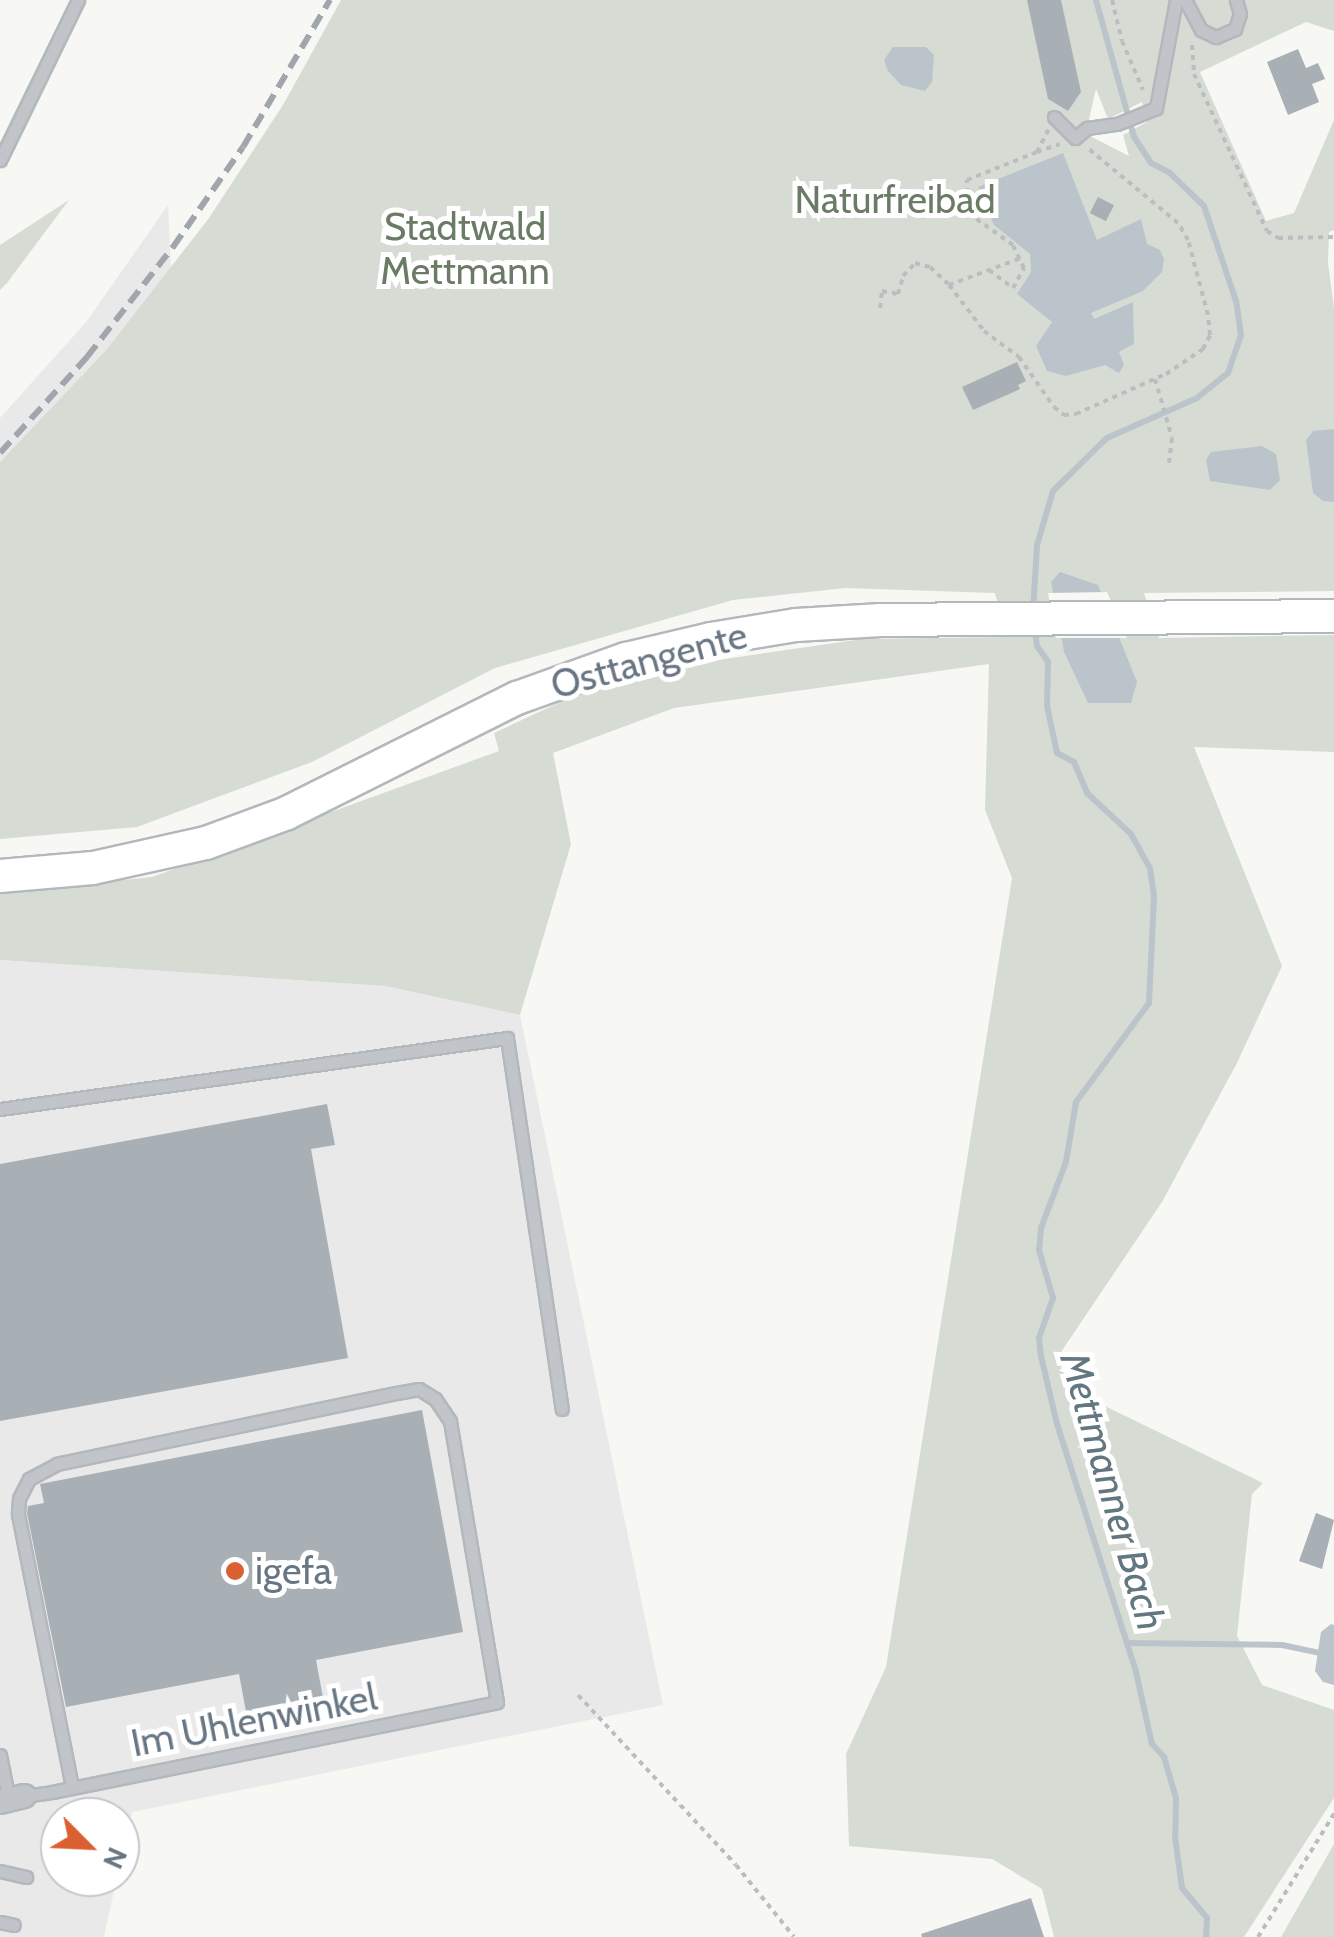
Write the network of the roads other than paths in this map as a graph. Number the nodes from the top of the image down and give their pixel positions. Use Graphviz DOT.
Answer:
graph roads {
  1 [pos="78,0"];
  2 [pos="1176,0"];
  3 [pos="1184,0"];
  4 [pos="1236,0"];
  5 [pos="1054,117"];
  6 [pos="0,160"];
  7 [pos="1330,616"];
  8 [pos="0,876"];
  9 [pos="0,1109"];
  10 [pos="562,1410"];
  11 [pos="0,1755"];
  12 [pos="72,1788"];
  13 [pos="7,1801"];
  14 [pos="0,1871"];
  15 [pos="26,1877"];
  16 [pos="0,1922"];
  17 [pos="14,1925"];
  1 -- 6 [label="lane"];
  2 -- 5 [label="lane"];
  3 -- 4 [label="lane"];
  7 -- 8 [label="main road, Osttangente"];
  9 -- 10 [label="lane"];
  11 -- 13 [label="lane"];
  12 -- 12 [label="lane, Im Uhlenwinkel"];
  12 -- 13 [label="lane, Im Uhlenwinkel"];
  14 -- 15 [label="lane"];
  16 -- 17 [label="lane"];
}
